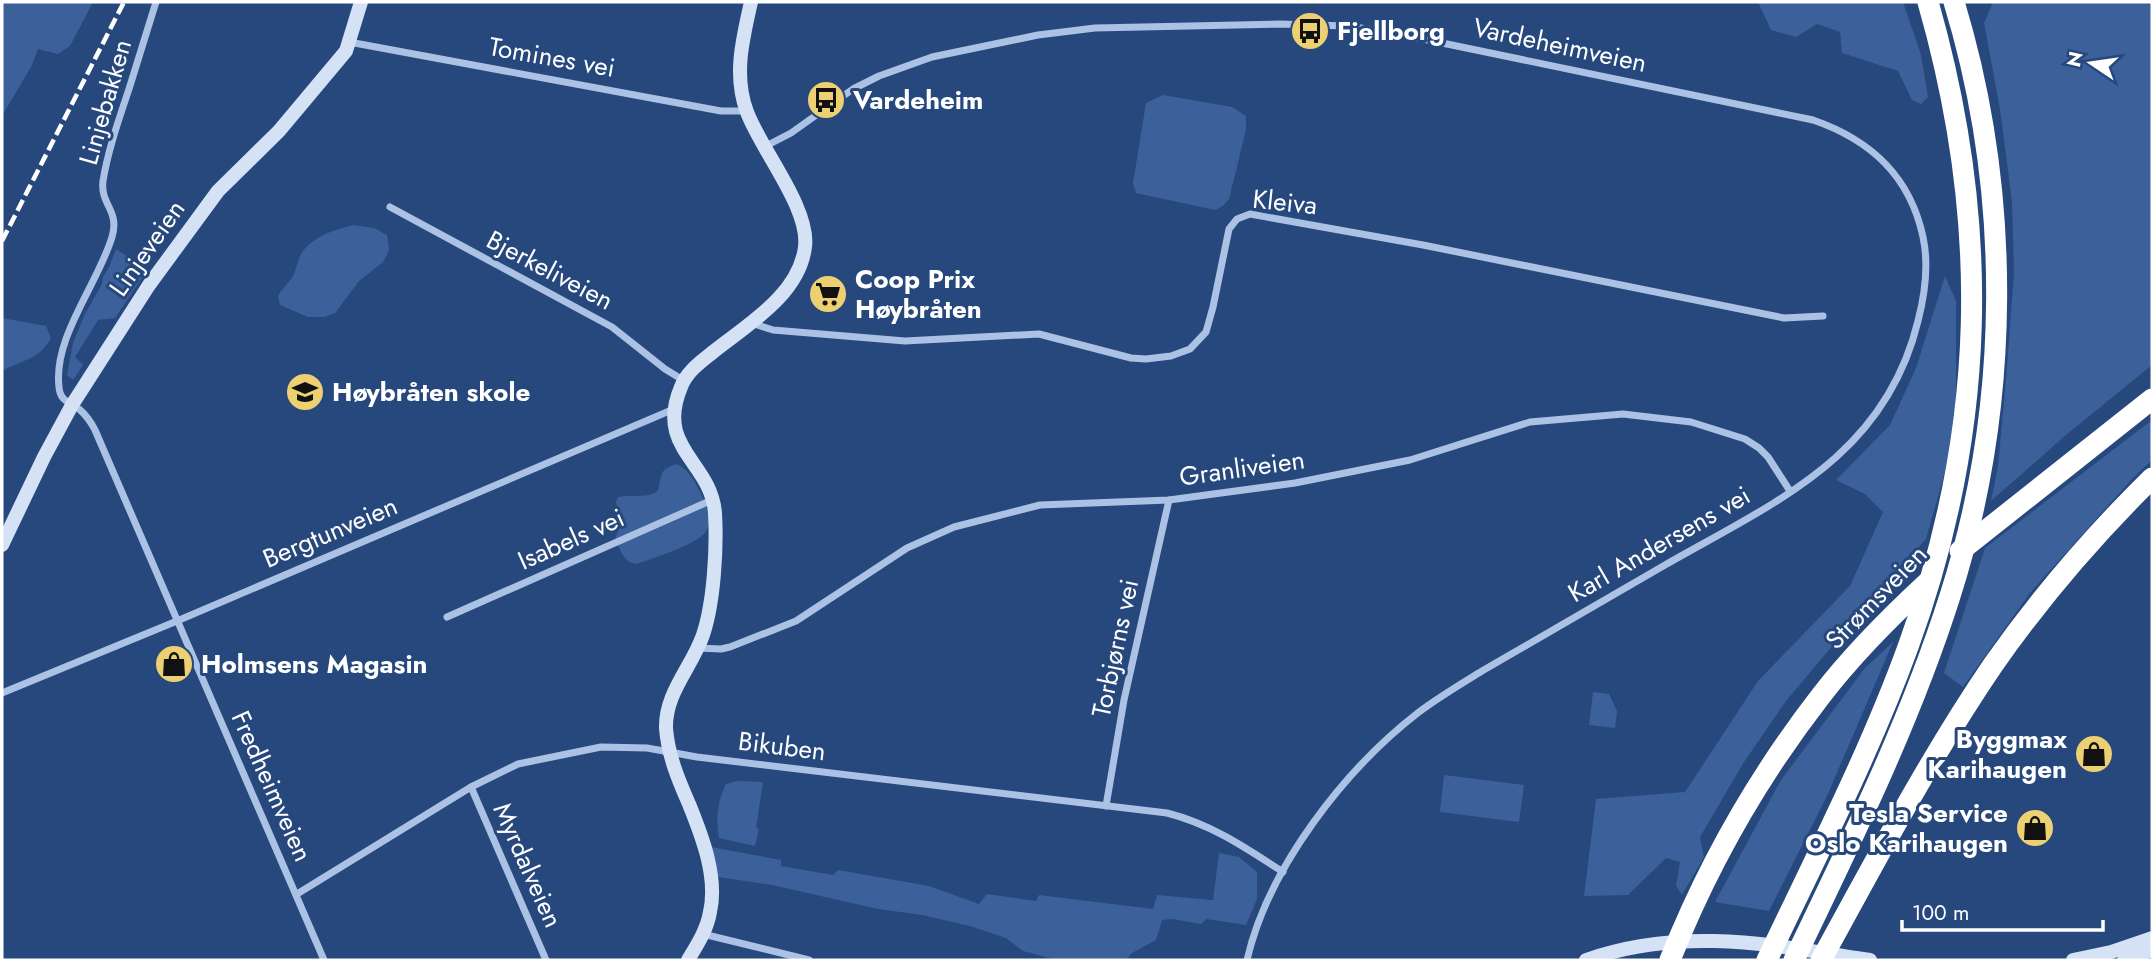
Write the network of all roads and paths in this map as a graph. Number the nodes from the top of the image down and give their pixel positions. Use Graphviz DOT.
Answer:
graph roads {
  1 [pos="156,2"];
  2 [pos="360,2"];
  3 [pos="751,2"];
  4 [pos="1928,2"];
  5 [pos="1954,2"];
  6 [pos="349,42"];
  7 [pos="746,111"];
  8 [pos="1826,125"];
  9 [pos="764,148"];
  10 [pos="390,207"];
  11 [pos="1823,316"];
  12 [pos="750,323"];
  13 [pos="683,380"];
  14 [pos="2152,399"];
  15 [pos="72,405"];
  16 [pos="674,409"];
  17 [pos="2152,478"];
  18 [pos="1790,491"];
  19 [pos="713,499"];
  20 [pos="1169,500"];
  21 [pos="2,545"];
  22 [pos="447,617"];
  23 [pos="177,621"];
  24 [pos="698,648"];
  25 [pos="2,693"];
  26 [pos="669,751"];
  27 [pos="471,787"];
  28 [pos="1106,806"];
  29 [pos="1283,872"];
  30 [pos="297,894"];
  31 [pos="703,934"];
  32 [pos="2152,938"];
  33 [pos="2152,950"];
  34 [pos="324,960"];
  35 [pos="546,960"];
  36 [pos="688,960"];
  37 [pos="809,960"];
  38 [pos="1247,960"];
  39 [pos="1586,960"];
  40 [pos="1670,960"];
  41 [pos="1767,960"];
  42 [pos="1794,960"];
  43 [pos="1821,960"];
  44 [pos="1870,960"];
  45 [pos="2073,960"];
  46 [pos="2124,960"];
  1 -- 15 [label="street, Linjebakken"];
  2 -- 6 [label="street, Linjeveien"];
  3 -- 7 [label="street"];
  4 -- 41 [label="highway"];
  5 -- 42 [label="highway"];
  6 -- 7 [label="street, Tomines vei"];
  6 -- 15 [label="street, Linjeveien"];
  7 -- 9 [label="street"];
  8 -- 9 [label="street, Vardeheimveien"];
  8 -- 18 [label="street, Karl Andersens vei"];
  9 -- 12 [label="street"];
  10 -- 13 [label="street, Bjerkeliveien"];
  11 -- 12 [label="street, Kleiva"];
  12 -- 13 [label="street"];
  13 -- 16 [label="street"];
  14 -- 40 [label="highway, Strømsveien"];
  15 -- 21 [label="street, Linjeveien"];
  15 -- 23 [label="street, Fredheimveien"];
  16 -- 19 [label="street"];
  16 -- 23 [label="street, Bergtunveien"];
  17 -- 43 [label="highway"];
  18 -- 20 [label="street, Granliveien"];
  18 -- 29 [label="street, Karl Andersens vei"];
  19 -- 22 [label="street, Isabels vei"];
  19 -- 24 [label="street"];
  20 -- 24 [label="street, Granliveien"];
  20 -- 28 [label="street, Torbjørns vei"];
  23 -- 25 [label="street, Bergtunveien"];
  23 -- 30 [label="street, Fredheimveien"];
  24 -- 26 [label="street"];
  26 -- 27 [label="street, Bikuben"];
  26 -- 28 [label="street, Bikuben"];
  26 -- 31 [label="street"];
  27 -- 30 [label="street, Bikuben"];
  27 -- 35 [label="street, Myrdalveien"];
  28 -- 29 [label="street, Bikuben"];
  29 -- 38 [label="street, Karl Andersens vei"];
  30 -- 34 [label="street, Fredheimveien"];
  31 -- 36 [label="street"];
  31 -- 37 [label="street"];
  32 -- 45 [label="street"];
  33 -- 46 [label="street"];
  39 -- 44 [label="street"];
}
